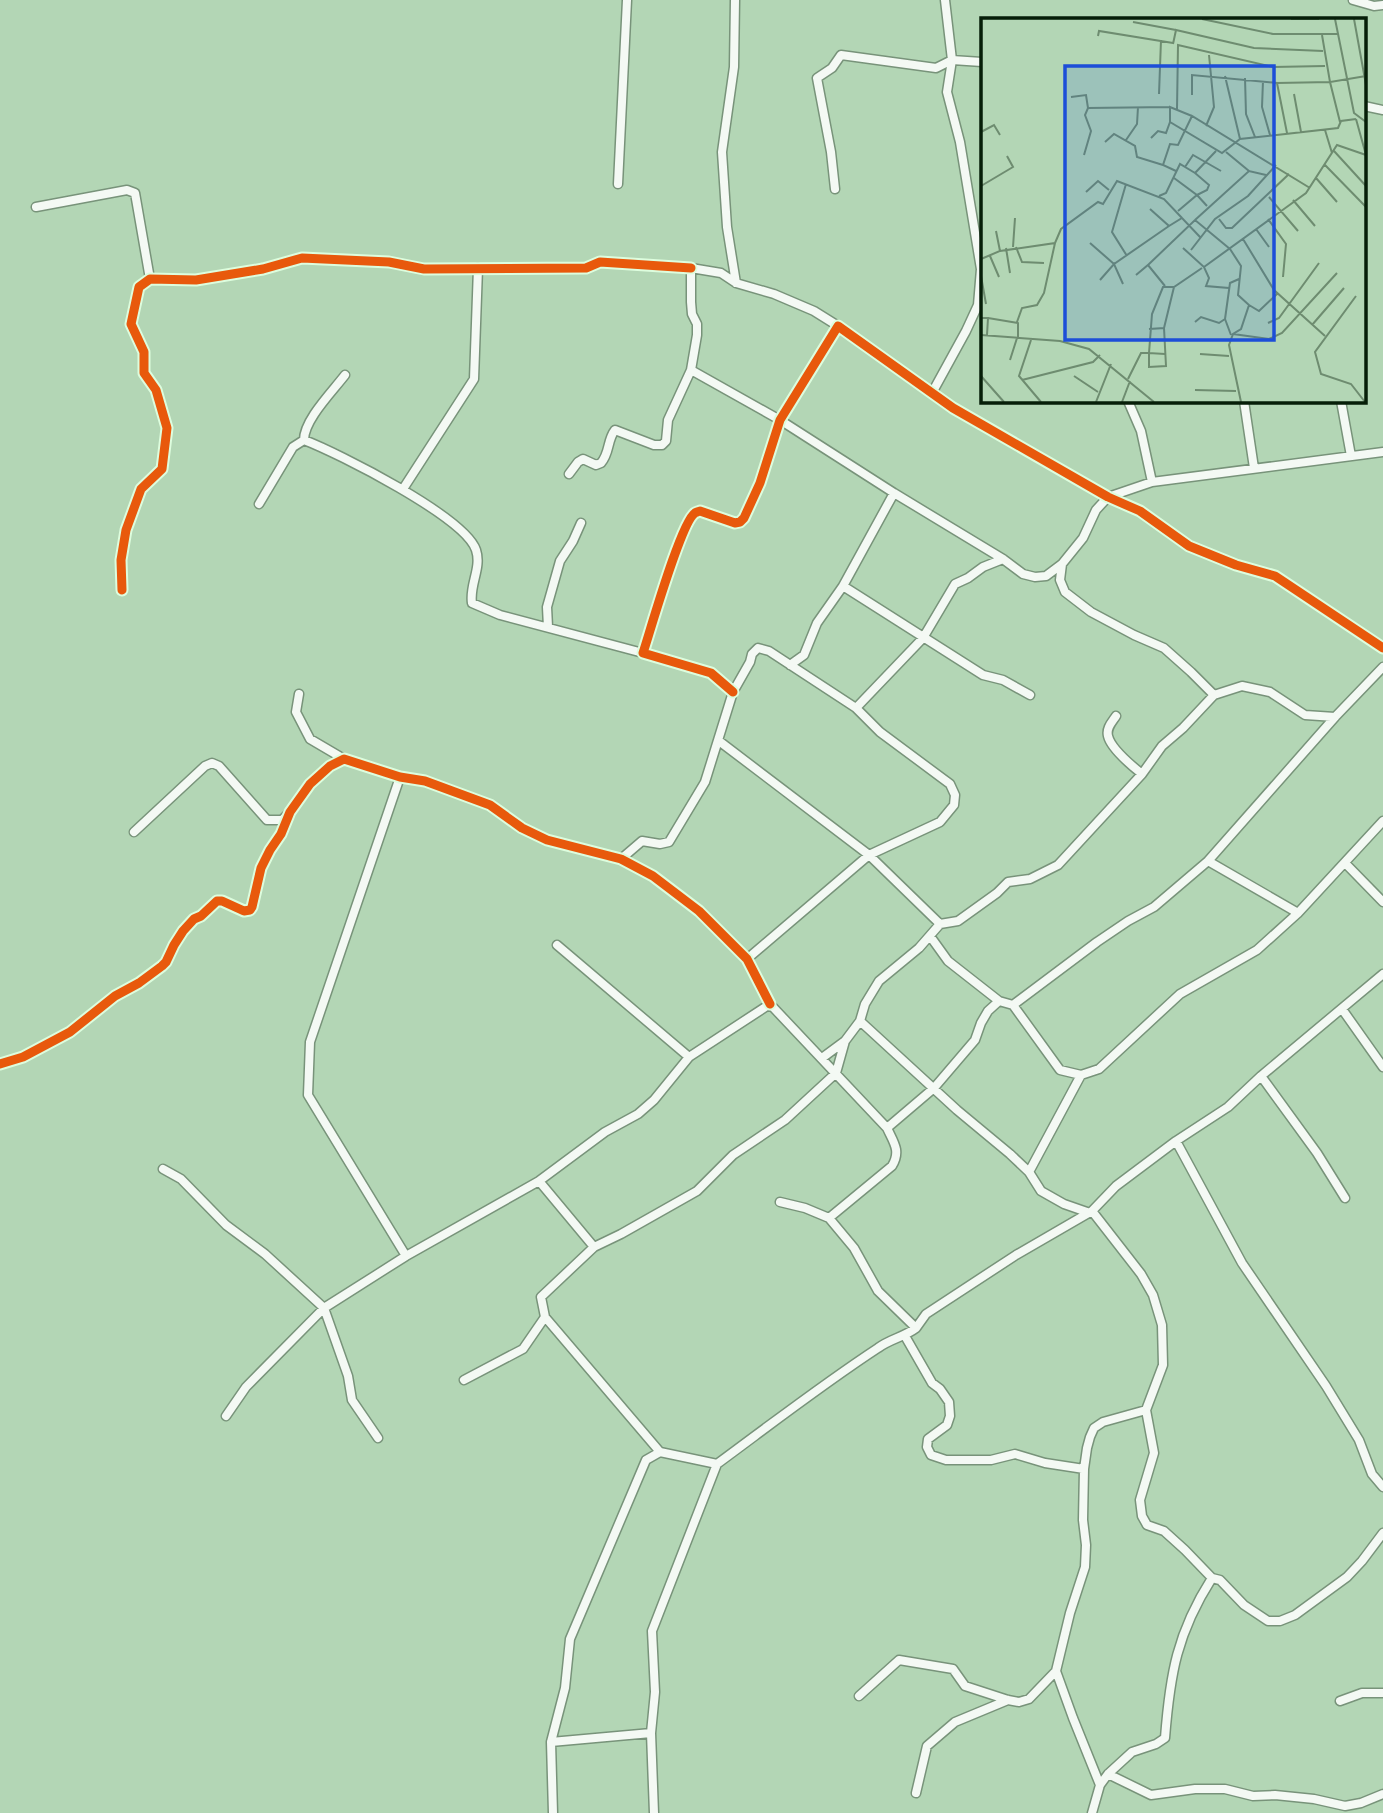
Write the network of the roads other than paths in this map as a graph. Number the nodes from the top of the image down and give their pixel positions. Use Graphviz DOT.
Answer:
graph roads {
  1 [pos="627,0"];
  2 [pos="735,0"];
  3 [pos="945,0"];
  4 [pos="1353,0"];
  5 [pos="1383,5"];
  6 [pos="952,60"];
  7 [pos="981,62"];
  8 [pos="618,184"];
  9 [pos="835,189"];
  10 [pos="36,206"];
  11 [pos="478,268"];
  12 [pos="691,268"];
  13 [pos="150,279"];
  14 [pos="736,284"];
  15 [pos="838,326"];
  16 [pos="691,370"];
  17 [pos="345,375"];
  18 [pos="932,393"];
  19 [pos="1128,402"];
  20 [pos="1244,402"];
  21 [pos="1341,402"];
  22 [pos="780,420"];
  23 [pos="303,440"];
  24 [pos="1383,452"];
  25 [pos="1351,456"];
  26 [pos="1254,468"];
  27 [pos="569,474"];
  28 [pos="1152,482"];
  29 [pos="403,489"];
  30 [pos="894,493"];
  31 [pos="1108,497"];
  32 [pos="259,504"];
  33 [pos="581,523"];
  34 [pos="1003,559"];
  35 [pos="1062,564"];
  36 [pos="843,586"];
  37 [pos="122,590"];
  38 [pos="548,627"];
  39 [pos="923,638"];
  40 [pos="1383,648"];
  41 [pos="643,653"];
  42 [pos="790,665"];
  43 [pos="1383,667"];
  44 [pos="733,692"];
  45 [pos="299,694"];
  46 [pos="1030,695"];
  47 [pos="1214,695"];
  48 [pos="856,708"];
  49 [pos="1116,716"];
  50 [pos="1335,717"];
  51 [pos="719,741"];
  52 [pos="344,759"];
  53 [pos="1142,774"];
  54 [pos="400,776"];
  55 [pos="290,812"];
  56 [pos="1383,821"];
  57 [pos="134,832"];
  58 [pos="869,855"];
  59 [pos="621,859"];
  60 [pos="1208,861"];
  61 [pos="1345,863"];
  62 [pos="1383,902"];
  63 [pos="1298,914"];
  64 [pos="940,924"];
  65 [pos="930,936"];
  66 [pos="557,946"];
  67 [pos="747,959"];
  68 [pos="1383,974"];
  69 [pos="999,1001"];
  70 [pos="770,1004"];
  71 [pos="1013,1005"];
  72 [pos="1342,1009"];
  73 [pos="860,1021"];
  74 [pos="845,1041"];
  75 [pos="689,1057"];
  76 [pos="822,1058"];
  77 [pos="0,1064"];
  78 [pos="1383,1067"];
  79 [pos="836,1073"];
  80 [pos="1081,1074"];
  81 [pos="1261,1076"];
  82 [pos="934,1088"];
  83 [pos="887,1128"];
  84 [pos="1176,1141"];
  85 [pos="163,1169"];
  86 [pos="1029,1172"];
  87 [pos="539,1181"];
  88 [pos="1345,1198"];
  89 [pos="780,1202"];
  90 [pos="1089,1212"];
  91 [pos="829,1218"];
  92 [pos="594,1247"];
  93 [pos="405,1256"];
  94 [pos="324,1308"];
  95 [pos="545,1317"];
  96 [pos="916,1328"];
  97 [pos="905,1336"];
  98 [pos="464,1380"];
  99 [pos="1146,1410"];
  100 [pos="226,1416"];
  101 [pos="378,1438"];
  102 [pos="660,1452"];
  103 [pos="717,1464"];
  104 [pos="1084,1469"];
  105 [pos="1383,1487"];
  106 [pos="1383,1533"];
  107 [pos="1212,1578"];
  108 [pos="1056,1671"];
  109 [pos="1383,1693"];
  110 [pos="859,1696"];
  111 [pos="1008,1700"];
  112 [pos="1340,1701"];
  113 [pos="651,1733"];
  114 [pos="551,1742"];
  115 [pos="1108,1774"];
  116 [pos="1100,1785"];
  117 [pos="916,1793"];
  118 [pos="1383,1794"];
  119 [pos="553,1813"];
  120 [pos="654,1813"];
  121 [pos="1092,1813"];
  1 -- 8 [label="street"];
  2 -- 14 [label="street"];
  3 -- 6 [label="street"];
  4 -- 5 [label="street"];
  6 -- 7 [label="street"];
  6 -- 9 [label="street"];
  6 -- 18 [label="street"];
  10 -- 13 [label="street"];
  11 -- 12 [label="street"];
  11 -- 13 [label="street"];
  11 -- 29 [label="street"];
  12 -- 14 [label="street"];
  12 -- 16 [label="street"];
  13 -- 37 [label="street"];
  14 -- 15 [label="street"];
  15 -- 18 [label="street"];
  15 -- 22 [label="street"];
  16 -- 22 [label="street"];
  16 -- 27 [label="street"];
  17 -- 23 [label="street"];
  18 -- 31 [label="street"];
  19 -- 28 [label="street"];
  20 -- 26 [label="street"];
  21 -- 25 [label="street"];
  22 -- 30 [label="street"];
  22 -- 41 [label="street"];
  23 -- 29 [label="street"];
  23 -- 32 [label="street"];
  24 -- 25 [label="street"];
  25 -- 26 [label="street"];
  26 -- 28 [label="street"];
  28 -- 31 [label="street"];
  29 -- 38 [label="street"];
  30 -- 34 [label="street"];
  30 -- 36 [label="street"];
  31 -- 35 [label="street"];
  31 -- 40 [label="street"];
  33 -- 38 [label="street"];
  34 -- 35 [label="street"];
  34 -- 39 [label="street"];
  35 -- 47 [label="street"];
  36 -- 39 [label="street"];
  36 -- 42 [label="street"];
  38 -- 41 [label="street"];
  39 -- 46 [label="street"];
  39 -- 48 [label="street"];
  41 -- 44 [label="street"];
  42 -- 44 [label="street"];
  42 -- 48 [label="street"];
  43 -- 50 [label="street"];
  44 -- 51 [label="street"];
  45 -- 52 [label="street"];
  47 -- 50 [label="street"];
  47 -- 53 [label="street"];
  48 -- 58 [label="street"];
  49 -- 53 [label="street"];
  50 -- 60 [label="street"];
  51 -- 58 [label="street"];
  51 -- 59 [label="street"];
  52 -- 54 [label="street"];
  52 -- 55 [label="street"];
  53 -- 64 [label="street"];
  54 -- 59 [label="street"];
  54 -- 93 [label="street"];
  55 -- 57 [label="street"];
  55 -- 77 [label="street"];
  56 -- 61 [label="street"];
  58 -- 64 [label="street"];
  58 -- 67 [label="street"];
  59 -- 67 [label="street"];
  60 -- 63 [label="street"];
  60 -- 71 [label="street"];
  61 -- 62 [label="street"];
  61 -- 63 [label="street"];
  63 -- 80 [label="street"];
  64 -- 65 [label="street"];
  65 -- 69 [label="street"];
  65 -- 73 [label="street"];
  66 -- 75 [label="street"];
  67 -- 70 [label="street"];
  68 -- 72 [label="street"];
  69 -- 71 [label="street"];
  69 -- 82 [label="street"];
  70 -- 75 [label="street"];
  70 -- 76 [label="street"];
  71 -- 80 [label="street"];
  72 -- 78 [label="street"];
  72 -- 81 [label="street"];
  73 -- 74 [label="street"];
  73 -- 82 [label="street"];
  74 -- 76 [label="street"];
  74 -- 79 [label="street"];
  75 -- 87 [label="street"];
  76 -- 79 [label="street"];
  79 -- 83 [label="street"];
  79 -- 92 [label="street"];
  80 -- 86 [label="street"];
  81 -- 84 [label="street"];
  81 -- 88 [label="street"];
  82 -- 83 [label="street"];
  82 -- 86 [label="street"];
  83 -- 91 [label="street"];
  84 -- 90 [label="street"];
  84 -- 105 [label="street"];
  85 -- 94 [label="street"];
  86 -- 90 [label="street"];
  87 -- 92 [label="street"];
  87 -- 93 [label="street"];
  89 -- 91 [label="street"];
  90 -- 96 [label="street"];
  90 -- 99 [label="street"];
  91 -- 96 [label="street"];
  92 -- 95 [label="street"];
  93 -- 94 [label="street"];
  94 -- 100 [label="street"];
  94 -- 101 [label="street"];
  95 -- 98 [label="street"];
  95 -- 102 [label="street"];
  96 -- 97 [label="street"];
  97 -- 103 [label="street"];
  97 -- 104 [label="street"];
  99 -- 104 [label="street"];
  99 -- 107 [label="street"];
  102 -- 103 [label="street"];
  102 -- 114 [label="street"];
  103 -- 113 [label="street"];
  104 -- 108 [label="street"];
  106 -- 107 [label="street"];
  107 -- 115 [label="street"];
  108 -- 111 [label="street"];
  108 -- 116 [label="street"];
  109 -- 112 [label="street"];
  110 -- 111 [label="street"];
  111 -- 117 [label="street"];
  113 -- 114 [label="street"];
  113 -- 120 [label="street"];
  114 -- 119 [label="street"];
  115 -- 116 [label="street"];
  115 -- 118 [label="street"];
  116 -- 121 [label="street"];
}
